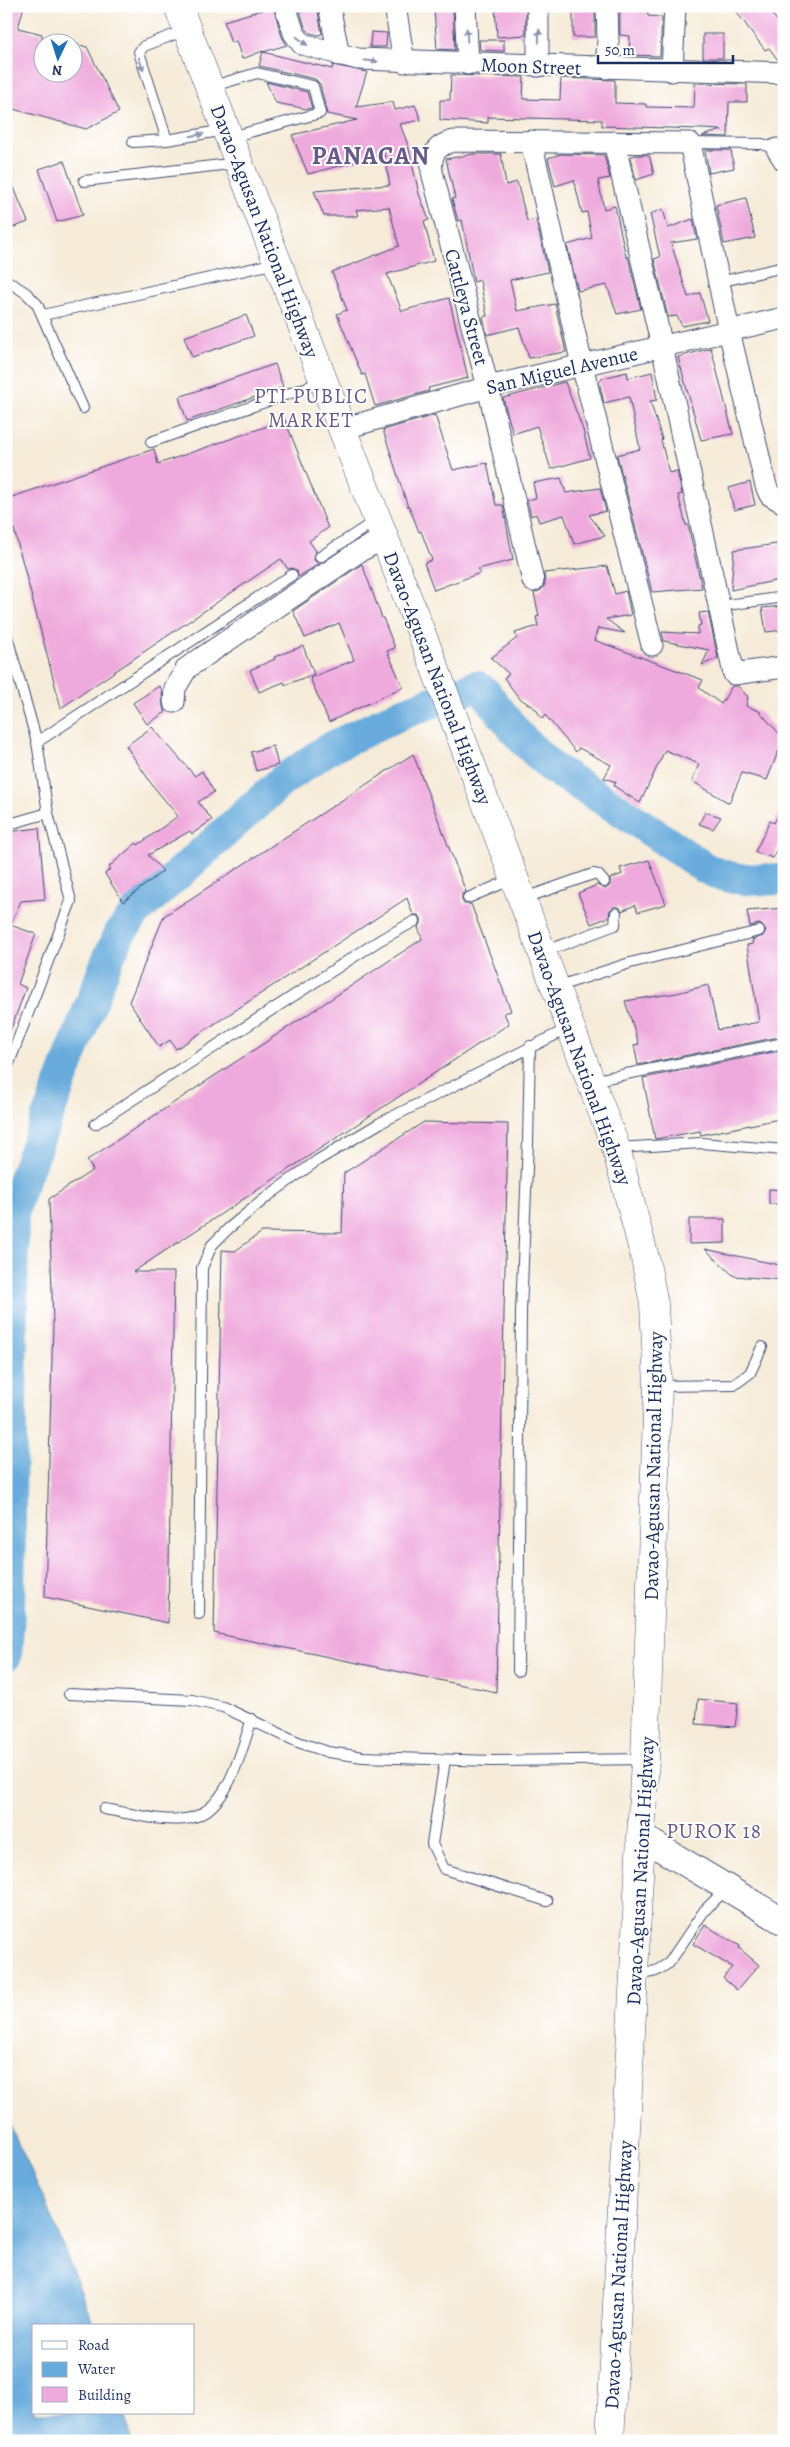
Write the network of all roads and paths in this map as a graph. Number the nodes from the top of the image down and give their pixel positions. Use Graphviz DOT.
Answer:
graph roads {
  1 [pos="285,6"];
  2 [pos="329,6"];
  3 [pos="395,6"];
  4 [pos="465,6"];
  5 [pos="538,6"];
  6 [pos="607,6"];
  7 [pos="675,6"];
  8 [pos="182,18"];
  9 [pos="339,55"];
  10 [pos="404,62"];
  11 [pos="468,64"];
  12 [pos="538,66"];
  13 [pos="606,68"];
  14 [pos="672,71"];
  15 [pos="784,73"];
  16 [pos="209,87"];
  17 [pos="227,133"];
  18 [pos="167,140"];
  19 [pos="531,141"];
  20 [pos="134,142"];
  21 [pos="614,142"];
  22 [pos="690,143"];
  23 [pos="780,154"];
  24 [pos="239,163"];
  25 [pos="84,181"];
  26 [pos="278,263"];
  27 [pos="784,267"];
  28 [pos="6,280"];
  29 [pos="719,282"];
  30 [pos="43,315"];
  31 [pos="784,318"];
  32 [pos="729,331"];
  33 [pos="662,346"];
  34 [pos="582,365"];
  35 [pos="324,382"];
  36 [pos="488,387"];
  37 [pos="83,408"];
  38 [pos="342,429"];
  39 [pos="151,442"];
  40 [pos="784,503"];
  41 [pos="381,529"];
  42 [pos="320,557"];
  43 [pos="292,575"];
  44 [pos="533,581"];
  45 [pos="784,597"];
  46 [pos="720,606"];
  47 [pos="6,633"];
  48 [pos="652,644"];
  49 [pos="784,667"];
  50 [pos="174,702"];
  51 [pos="37,742"];
  52 [pos="48,813"];
  53 [pos="6,825"];
  54 [pos="604,882"];
  55 [pos="518,889"];
  56 [pos="468,898"];
  57 [pos="616,913"];
  58 [pos="415,921"];
  59 [pos="760,931"];
  60 [pos="542,952"];
  61 [pos="555,987"];
  62 [pos="570,1027"];
  63 [pos="784,1043"];
  64 [pos="530,1046"];
  65 [pos="6,1071"];
  66 [pos="590,1081"];
  67 [pos="95,1124"];
  68 [pos="616,1148"];
  69 [pos="784,1150"];
  70 [pos="762,1347"];
  71 [pos="658,1386"];
  72 [pos="199,1614"];
  73 [pos="518,1671"];
  74 [pos="69,1694"];
  75 [pos="252,1719"];
  76 [pos="645,1759"];
  77 [pos="444,1760"];
  78 [pos="104,1809"];
  79 [pos="642,1837"];
  80 [pos="728,1888"];
  81 [pos="547,1901"];
  82 [pos="784,1922"];
  83 [pos="636,1975"];
  84 [pos="610,2441"];
  1 -- 9 [label="street, Moon Street, one-way"];
  2 -- 9 [label="street"];
  3 -- 10 [label="street"];
  11 -- 4 [label="street, one-way"];
  12 -- 5 [label="street, one-way"];
  6 -- 13 [label="street"];
  7 -- 14 [label="street"];
  8 -- 16 [label="highway, Davao-Agusan National Highway"];
  8 -- 18 [label="lane, one-way"];
  9 -- 10 [label="street, Moon Street, one-way"];
  10 -- 11 [label="street, Moon Street"];
  11 -- 12 [label="street, Moon Street"];
  12 -- 13 [label="street, Moon Street"];
  13 -- 14 [label="street, Moon Street"];
  14 -- 15 [label="street, Moon Street"];
  16 -- 17 [label="highway, Davao-Agusan National Highway"];
  16 -- 17 [label="lane"];
  18 -- 17 [label="lane, one-way"];
  17 -- 24 [label="highway, Davao-Agusan National Highway"];
  18 -- 20 [label="lane"];
  19 -- 21 [label="street"];
  19 -- 34 [label="street"];
  19 -- 36 [label="street, Cattleya Street"];
  21 -- 22 [label="street"];
  21 -- 33 [label="street"];
  22 -- 23 [label="lane"];
  22 -- 29 [label="street"];
  24 -- 25 [label="lane"];
  24 -- 26 [label="highway, Davao-Agusan National Highway"];
  26 -- 30 [label="lane"];
  26 -- 35 [label="highway, Davao-Agusan National Highway"];
  27 -- 29 [label="lane"];
  28 -- 30 [label="lane"];
  29 -- 32 [label="street"];
  30 -- 37 [label="lane"];
  31 -- 32 [label="street, San Miguel Avenue"];
  32 -- 33 [label="street, San Miguel Avenue"];
  32 -- 40 [label="street"];
  33 -- 34 [label="street, San Miguel Avenue"];
  33 -- 46 [label="street"];
  34 -- 36 [label="street, San Miguel Avenue"];
  34 -- 48 [label="street"];
  35 -- 38 [label="highway, Davao-Agusan National Highway"];
  35 -- 39 [label="lane"];
  36 -- 38 [label="street, San Miguel Avenue"];
  36 -- 44 [label="street, Cattleya Street"];
  38 -- 41 [label="highway, Davao-Agusan National Highway"];
  41 -- 42 [label="lane"];
  41 -- 50 [label="street"];
  41 -- 55 [label="highway, Davao-Agusan National Highway"];
  43 -- 51 [label="lane"];
  45 -- 46 [label="lane"];
  46 -- 49 [label="street"];
  47 -- 51 [label="lane"];
  51 -- 52 [label="lane"];
  52 -- 53 [label="lane"];
  52 -- 65 [label="lane"];
  54 -- 55 [label="lane"];
  55 -- 56 [label="lane"];
  55 -- 60 [label="highway, Davao-Agusan National Highway"];
  57 -- 60 [label="lane"];
  58 -- 67 [label="lane"];
  59 -- 61 [label="lane"];
  60 -- 61 [label="highway, Davao-Agusan National Highway"];
  61 -- 62 [label="highway, Davao-Agusan National Highway"];
  62 -- 64 [label="lane"];
  62 -- 66 [label="highway, Davao-Agusan National Highway"];
  63 -- 66 [label="lane"];
  64 -- 72 [label="lane"];
  64 -- 73 [label="lane"];
  66 -- 68 [label="highway, Davao-Agusan National Highway"];
  68 -- 69 [label="lane"];
  68 -- 71 [label="highway, Davao-Agusan National Highway"];
  70 -- 71 [label="lane"];
  71 -- 76 [label="highway, Davao-Agusan National Highway"];
  74 -- 75 [label="lane"];
  75 -- 77 [label="lane"];
  75 -- 78 [label="lane"];
  76 -- 77 [label="lane"];
  76 -- 79 [label="highway, Davao-Agusan National Highway"];
  77 -- 81 [label="lane"];
  79 -- 80 [label="street"];
  79 -- 83 [label="highway, Davao-Agusan National Highway"];
  80 -- 82 [label="street"];
  80 -- 83 [label="lane"];
  83 -- 84 [label="highway, Davao-Agusan National Highway"];
}
